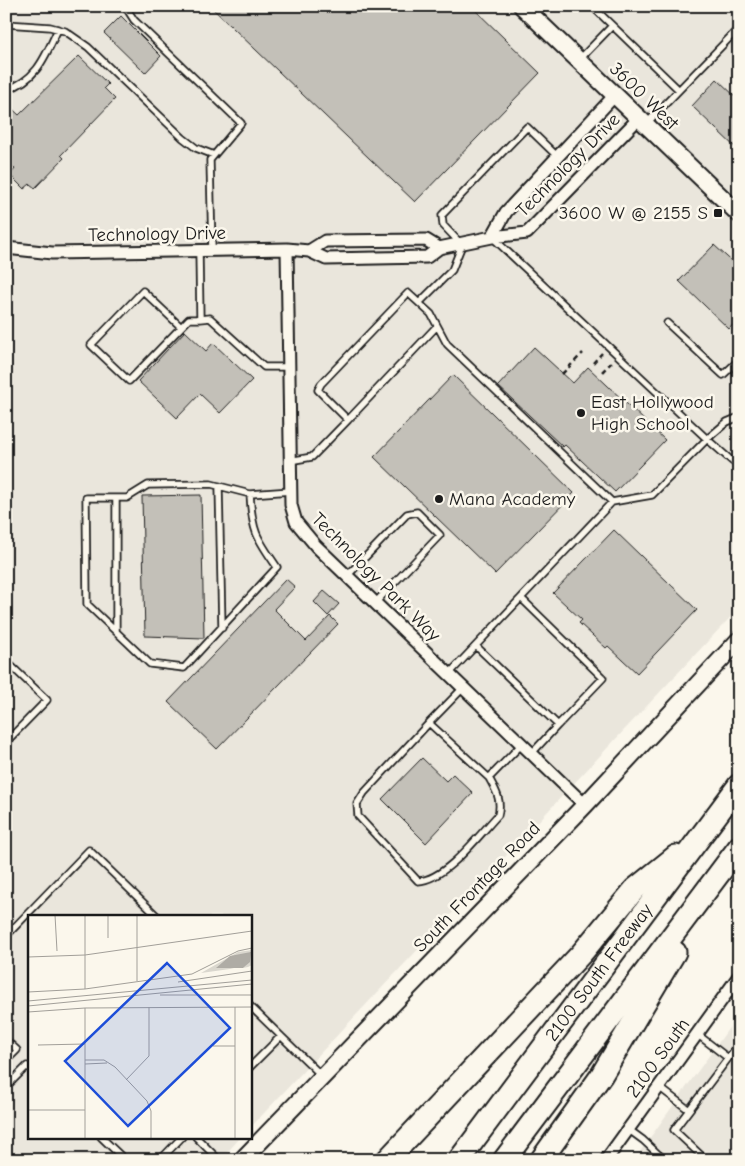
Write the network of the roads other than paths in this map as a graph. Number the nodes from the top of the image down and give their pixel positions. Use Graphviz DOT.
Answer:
graph roads {
  1 [pos="125,6"];
  2 [pos="522,6"];
  3 [pos="592,6"];
  4 [pos="6,24"];
  5 [pos="612,26"];
  6 [pos="739,28"];
  7 [pos="58,29"];
  8 [pos="578,60"];
  9 [pos="6,90"];
  10 [pos="679,90"];
  11 [pos="615,95"];
  12 [pos="642,121"];
  13 [pos="214,155"];
  14 [pos="558,157"];
  15 [pos="737,208"];
  16 [pos="492,237"];
  17 [pos="462,245"];
  18 [pos="6,248"];
  19 [pos="439,248"];
  20 [pos="287,249"];
  21 [pos="212,250"];
  22 [pos="199,251"];
  23 [pos="309,251"];
  24 [pos="419,303"];
  25 [pos="200,318"];
  26 [pos="667,323"];
  27 [pos="437,326"];
  28 [pos="181,327"];
  29 [pos="739,360"];
  30 [pos="288,367"];
  31 [pos="738,415"];
  32 [pos="348,420"];
  33 [pos="707,439"];
  34 [pos="290,461"];
  35 [pos="732,462"];
  36 [pos="220,486"];
  37 [pos="291,491"];
  38 [pos="250,494"];
  39 [pos="116,498"];
  40 [pos="612,502"];
  41 [pos="347,576"];
  42 [pos="521,598"];
  43 [pos="375,603"];
  44 [pos="222,628"];
  45 [pos="116,631"];
  46 [pos="739,640"];
  47 [pos="476,646"];
  48 [pos="6,661"];
  49 [pos="449,674"];
  50 [pos="463,688"];
  51 [pos="429,723"];
  52 [pos="558,725"];
  53 [pos="6,742"];
  54 [pos="522,744"];
  55 [pos="531,754"];
  56 [pos="489,778"];
  57 [pos="739,786"];
  58 [pos="585,805"];
  59 [pos="701,836"];
  60 [pos="739,847"];
  61 [pos="739,856"];
  62 [pos="156,915"];
  63 [pos="6,936"];
  64 [pos="739,976"];
  65 [pos="251,1007"];
  66 [pos="697,1034"];
  67 [pos="281,1036"];
  68 [pos="6,1040"];
  69 [pos="739,1044"];
  70 [pos="728,1058"];
  71 [pos="6,1061"];
  72 [pos="28,1066"];
  73 [pos="251,1066"];
  74 [pos="322,1076"];
  75 [pos="659,1086"];
  76 [pos="6,1087"];
  77 [pos="689,1110"];
  78 [pos="628,1130"];
  79 [pos="102,1138"];
  80 [pos="181,1138"];
  81 [pos="197,1138"];
  82 [pos="658,1154"];
  83 [pos="125,1160"];
  84 [pos="160,1160"];
  85 [pos="219,1160"];
  86 [pos="242,1160"];
  87 [pos="387,1160"];
  88 [pos="459,1160"];
  89 [pos="504,1160"];
  90 [pos="540,1160"];
  91 [pos="606,1160"];
  92 [pos="654,1160"];
  93 [pos="665,1160"];
  94 [pos="706,1160"];
  1 -- 13 [label="lane"];
  2 -- 8 [label="street, 3600 West"];
  3 -- 5 [label="lane"];
  4 -- 7 [label="lane"];
  5 -- 8 [label="lane"];
  5 -- 10 [label="lane"];
  6 -- 10 [label="lane"];
  7 -- 9 [label="lane"];
  7 -- 13 [label="lane"];
  8 -- 11 [label="street, 3600 West"];
  10 -- 12 [label="lane"];
  11 -- 12 [label="street, 3600 West"];
  11 -- 14 [label="street, Technology Drive"];
  12 -- 15 [label="street, 3600 West"];
  12 -- 16 [label="street, Technology Drive"];
  13 -- 21 [label="lane"];
  14 -- 16 [label="street, Technology Drive"];
  14 -- 17 [label="lane"];
  16 -- 17 [label="street, Technology Drive"];
  16 -- 33 [label="lane"];
  17 -- 19 [label="street, Technology Drive"];
  17 -- 24 [label="lane"];
  18 -- 22 [label="street, Technology Drive"];
  19 -- 23 [label="street, Technology Drive"];
  19 -- 23 [label="street, Technology Drive"];
  20 -- 21 [label="street, Technology Drive"];
  20 -- 23 [label="street, Technology Drive"];
  20 -- 30 [label="street, Technology Park Way"];
  21 -- 22 [label="street, Technology Drive"];
  22 -- 25 [label="lane"];
  24 -- 27 [label="lane"];
  24 -- 32 [label="lane"];
  25 -- 28 [label="lane"];
  25 -- 30 [label="lane"];
  26 -- 29 [label="lane"];
  27 -- 32 [label="lane"];
  27 -- 40 [label="lane"];
  28 -- 28 [label="lane"];
  30 -- 34 [label="street, Technology Park Way"];
  31 -- 33 [label="lane"];
  32 -- 34 [label="lane"];
  33 -- 35 [label="lane"];
  33 -- 40 [label="lane"];
  34 -- 37 [label="street, Technology Park Way"];
  36 -- 38 [label="lane"];
  36 -- 39 [label="lane"];
  36 -- 44 [label="lane"];
  37 -- 38 [label="lane"];
  37 -- 41 [label="street, Technology Park Way"];
  38 -- 44 [label="lane"];
  39 -- 45 [label="lane"];
  39 -- 45 [label="lane"];
  40 -- 42 [label="lane"];
  41 -- 43 [label="street, Technology Park Way"];
  41 -- 43 [label="lane"];
  42 -- 47 [label="lane"];
  42 -- 52 [label="lane"];
  43 -- 49 [label="street, Technology Park Way"];
  44 -- 45 [label="lane"];
  46 -- 58 [label="street, South Frontage Road"];
  47 -- 49 [label="lane"];
  47 -- 52 [label="lane"];
  48 -- 53 [label="lane"];
  49 -- 50 [label="street, Technology Park Way"];
  50 -- 51 [label="lane"];
  50 -- 54 [label="street, Technology Park Way"];
  51 -- 56 [label="lane"];
  51 -- 56 [label="lane"];
  52 -- 55 [label="lane"];
  54 -- 55 [label="street, Technology Park Way"];
  54 -- 56 [label="lane"];
  55 -- 58 [label="street, Technology Park Way"];
  57 -- 59 [label="highway, 2100 South Freeway"];
  58 -- 74 [label="street, South Frontage Road"];
  59 -- 87 [label="highway"];
  59 -- 88 [label="highway, 2100 South Freeway"];
  60 -- 89 [label="highway, 2100 South Freeway"];
  61 -- 90 [label="highway"];
  62 -- 63 [label="lane"];
  64 -- 66 [label="street, 2100 South"];
  65 -- 67 [label="lane"];
  66 -- 70 [label="lane"];
  66 -- 75 [label="street, 2100 South"];
  67 -- 73 [label="lane"];
  67 -- 74 [label="lane"];
  68 -- 71 [label="lane"];
  69 -- 70 [label="lane"];
  70 -- 77 [label="lane"];
  72 -- 76 [label="lane"];
  74 -- 86 [label="street, South Frontage Road"];
  75 -- 77 [label="lane"];
  75 -- 78 [label="street, 2100 South"];
  77 -- 94 [label="lane"];
  78 -- 82 [label="lane"];
  78 -- 91 [label="street, 2100 South"];
  79 -- 83 [label="lane"];
  80 -- 84 [label="lane"];
  81 -- 85 [label="lane"];
  82 -- 92 [label="lane"];
  82 -- 93 [label="lane"];
}
